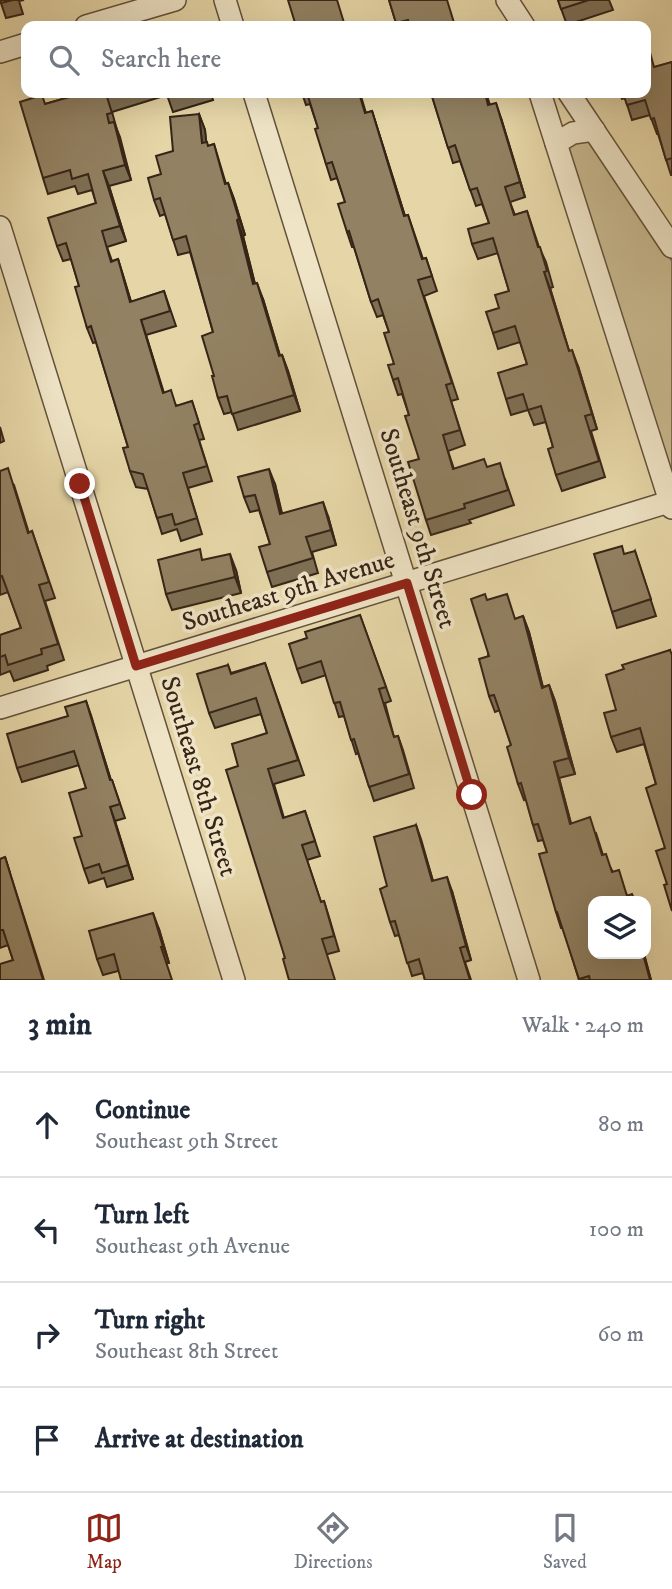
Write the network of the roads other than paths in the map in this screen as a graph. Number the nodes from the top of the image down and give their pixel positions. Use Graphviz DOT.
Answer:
graph roads {
  1 [pos="174,0"];
  2 [pos="225,0"];
  3 [pos="103,21"];
  4 [pos="231,21"];
  5 [pos="21,46"];
  6 [pos="0,52"];
  7 [pos="256,98"];
  8 [pos="542,98"];
  9 [pos="572,98"];
  10 [pos="594,130"];
  11 [pos="556,144"];
  12 [pos="0,227"];
  13 [pos="672,247"];
  14 [pos="671,504"];
  15 [pos="407,583"];
  16 [pos="136,666"];
  17 [pos="0,708"];
  18 [pos="234,980"];
  19 [pos="529,980"];
  1 -- 3 [label="street"];
  2 -- 4 [label="street"];
  5 -- 6 [label="street"];
  7 -- 15 [label="street, Southeast 9th Street"];
  8 -- 11 [label="street"];
  9 -- 10 [label="street"];
  10 -- 11 [label="street"];
  10 -- 13 [label="street"];
  11 -- 14 [label="street"];
  12 -- 16 [label="street, Southeast 8th Street"];
  14 -- 15 [label="street, Southeast 9th Avenue"];
  15 -- 16 [label="street, Southeast 9th Avenue"];
  15 -- 19 [label="street, Southeast 9th Street"];
  16 -- 17 [label="street, Southeast 9th Avenue"];
  16 -- 18 [label="street, Southeast 8th Street"];
}
